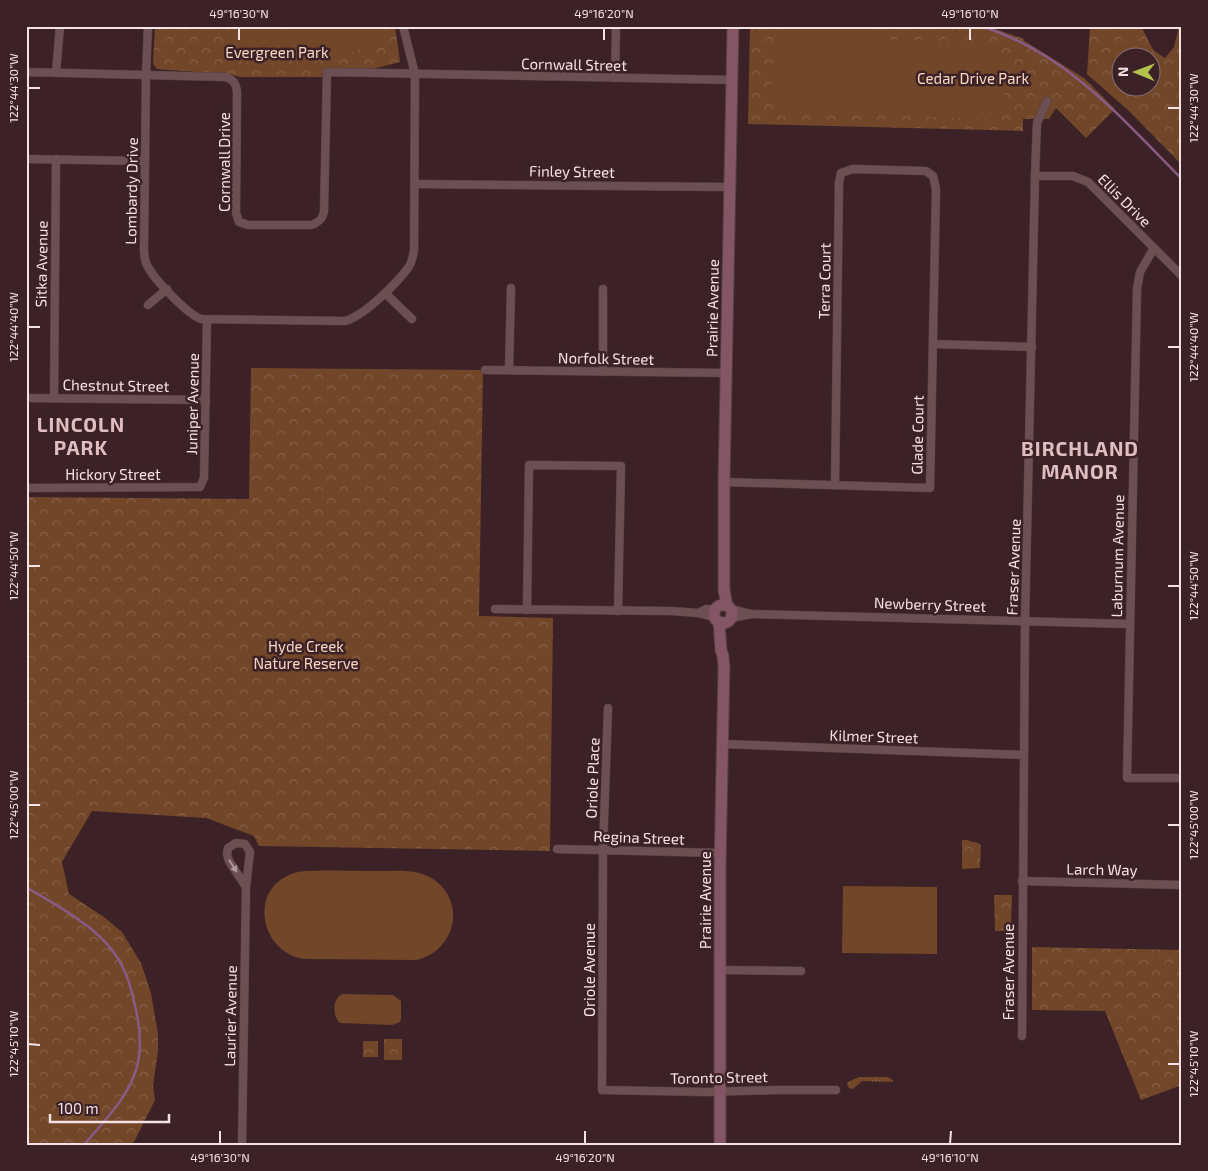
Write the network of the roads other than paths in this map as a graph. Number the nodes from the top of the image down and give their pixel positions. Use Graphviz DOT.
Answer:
graph roads {
  1 [pos="60,26"];
  2 [pos="148,26"];
  3 [pos="403,26"];
  4 [pos="616,26"];
  5 [pos="733,26"];
  6 [pos="26,72"];
  7 [pos="56,73"];
  8 [pos="415,74"];
  9 [pos="146,75"];
  10 [pos="615,78"];
  11 [pos="732,80"];
  12 [pos="1048,101"];
  13 [pos="26,159"];
  14 [pos="56,160"];
  15 [pos="145,161"];
  16 [pos="933,176"];
  17 [pos="1035,176"];
  18 [pos="414,184"];
  19 [pos="730,187"];
  20 [pos="1154,248"];
  21 [pos="1182,276"];
  22 [pos="511,288"];
  23 [pos="167,289"];
  24 [pos="603,289"];
  25 [pos="385,293"];
  26 [pos="148,306"];
  27 [pos="412,319"];
  28 [pos="208,320"];
  29 [pos="933,344"];
  30 [pos="1032,347"];
  31 [pos="485,370"];
  32 [pos="509,370"];
  33 [pos="603,372"];
  34 [pos="726,373"];
  35 [pos="26,398"];
  36 [pos="54,398"];
  37 [pos="206,400"];
  38 [pos="724,482"];
  39 [pos="835,485"];
  40 [pos="200,487"];
  41 [pos="26,488"];
  42 [pos="495,609"];
  43 [pos="527,610"];
  44 [pos="618,611"];
  45 [pos="723,613"];
  46 [pos="1025,622"];
  47 [pos="1130,624"];
  48 [pos="608,708"];
  49 [pos="723,744"];
  50 [pos="1024,755"];
  51 [pos="1182,778"];
  52 [pos="557,849"];
  53 [pos="603,850"];
  54 [pos="720,853"];
  55 [pos="1022,881"];
  56 [pos="1182,885"];
  57 [pos="246,887"];
  58 [pos="720,970"];
  59 [pos="801,972"];
  60 [pos="1022,1036"];
  61 [pos="602,1090"];
  62 [pos="836,1090"];
  63 [pos="720,1092"];
  64 [pos="720,1144"];
  65 [pos="242,1145"];
  1 -- 7 [label="street"];
  2 -- 9 [label="street, Lombardy Drive"];
  3 -- 8 [label="street, Lombardy Drive"];
  4 -- 10 [label="street"];
  5 -- 11 [label="main road, Prairie Avenue"];
  6 -- 7 [label="street, Cornwall Drive"];
  7 -- 9 [label="street, Cornwall Drive"];
  8 -- 9 [label="street, Cornwall Drive"];
  8 -- 10 [label="street, Cornwall Street"];
  8 -- 18 [label="street, Lombardy Drive"];
  9 -- 15 [label="street, Lombardy Drive"];
  10 -- 11 [label="street, Cornwall Street"];
  11 -- 19 [label="main road, Prairie Avenue"];
  12 -- 17 [label="street, Fraser Avenue"];
  13 -- 14 [label="street"];
  14 -- 15 [label="street"];
  14 -- 36 [label="street, Sitka Avenue"];
  15 -- 23 [label="street, Lombardy Drive"];
  16 -- 29 [label="street, Glade Court"];
  16 -- 39 [label="street, Terra Court"];
  17 -- 20 [label="street, Ellis Drive"];
  17 -- 30 [label="street, Fraser Avenue"];
  18 -- 19 [label="street, Finley Street"];
  18 -- 25 [label="street, Lombardy Drive"];
  19 -- 34 [label="main road, Prairie Avenue"];
  20 -- 21 [label="street, Ellis Drive"];
  20 -- 47 [label="street, Laburnum Avenue"];
  22 -- 32 [label="street"];
  23 -- 26 [label="street"];
  23 -- 28 [label="street, Lombardy Drive"];
  24 -- 33 [label="street"];
  25 -- 27 [label="street"];
  25 -- 28 [label="street, Lombardy Drive"];
  28 -- 37 [label="street, Juniper Avenue"];
  29 -- 30 [label="street"];
  29 -- 39 [label="street, Glade Court"];
  30 -- 46 [label="street, Fraser Avenue"];
  31 -- 32 [label="street, Norfolk Street"];
  32 -- 33 [label="street, Norfolk Street"];
  33 -- 34 [label="street, Norfolk Street"];
  34 -- 38 [label="main road, Prairie Avenue"];
  35 -- 36 [label="street, Chestnut Street"];
  36 -- 37 [label="street, Chestnut Street"];
  37 -- 40 [label="street, Juniper Avenue"];
  38 -- 39 [label="street, Glade Court"];
  38 -- 45 [label="main road, Prairie Avenue"];
  40 -- 41 [label="street, Hickory Street"];
  42 -- 43 [label="street, Newberry Street"];
  43 -- 44 [label="street, Newberry Street"];
  43 -- 44 [label="street"];
  44 -- 45 [label="street, Newberry Street"];
  45 -- 46 [label="street, Newberry Street"];
  45 -- 49 [label="main road, Prairie Avenue"];
  46 -- 47 [label="street, Newberry Street"];
  46 -- 50 [label="street, Fraser Avenue"];
  47 -- 51 [label="street, Laburnum Avenue"];
  48 -- 53 [label="street, Oriole Place"];
  49 -- 50 [label="street, Kilmer Street"];
  49 -- 54 [label="main road, Prairie Avenue"];
  50 -- 55 [label="street, Fraser Avenue"];
  52 -- 53 [label="street, Regina Street"];
  53 -- 54 [label="street, Regina Street"];
  53 -- 61 [label="street, Oriole Avenue"];
  54 -- 58 [label="main road, Prairie Avenue"];
  55 -- 56 [label="street, Larch Way"];
  55 -- 60 [label="street, Fraser Avenue"];
  57 -- 57 [label="street, Laurier Avenue, one-way"];
  57 -- 65 [label="street, Laurier Avenue"];
  58 -- 59 [label="street"];
  58 -- 63 [label="main road, Prairie Avenue"];
  61 -- 63 [label="street, Toronto Street"];
  62 -- 63 [label="street, Toronto Street"];
  63 -- 64 [label="main road, Prairie Avenue"];
}
